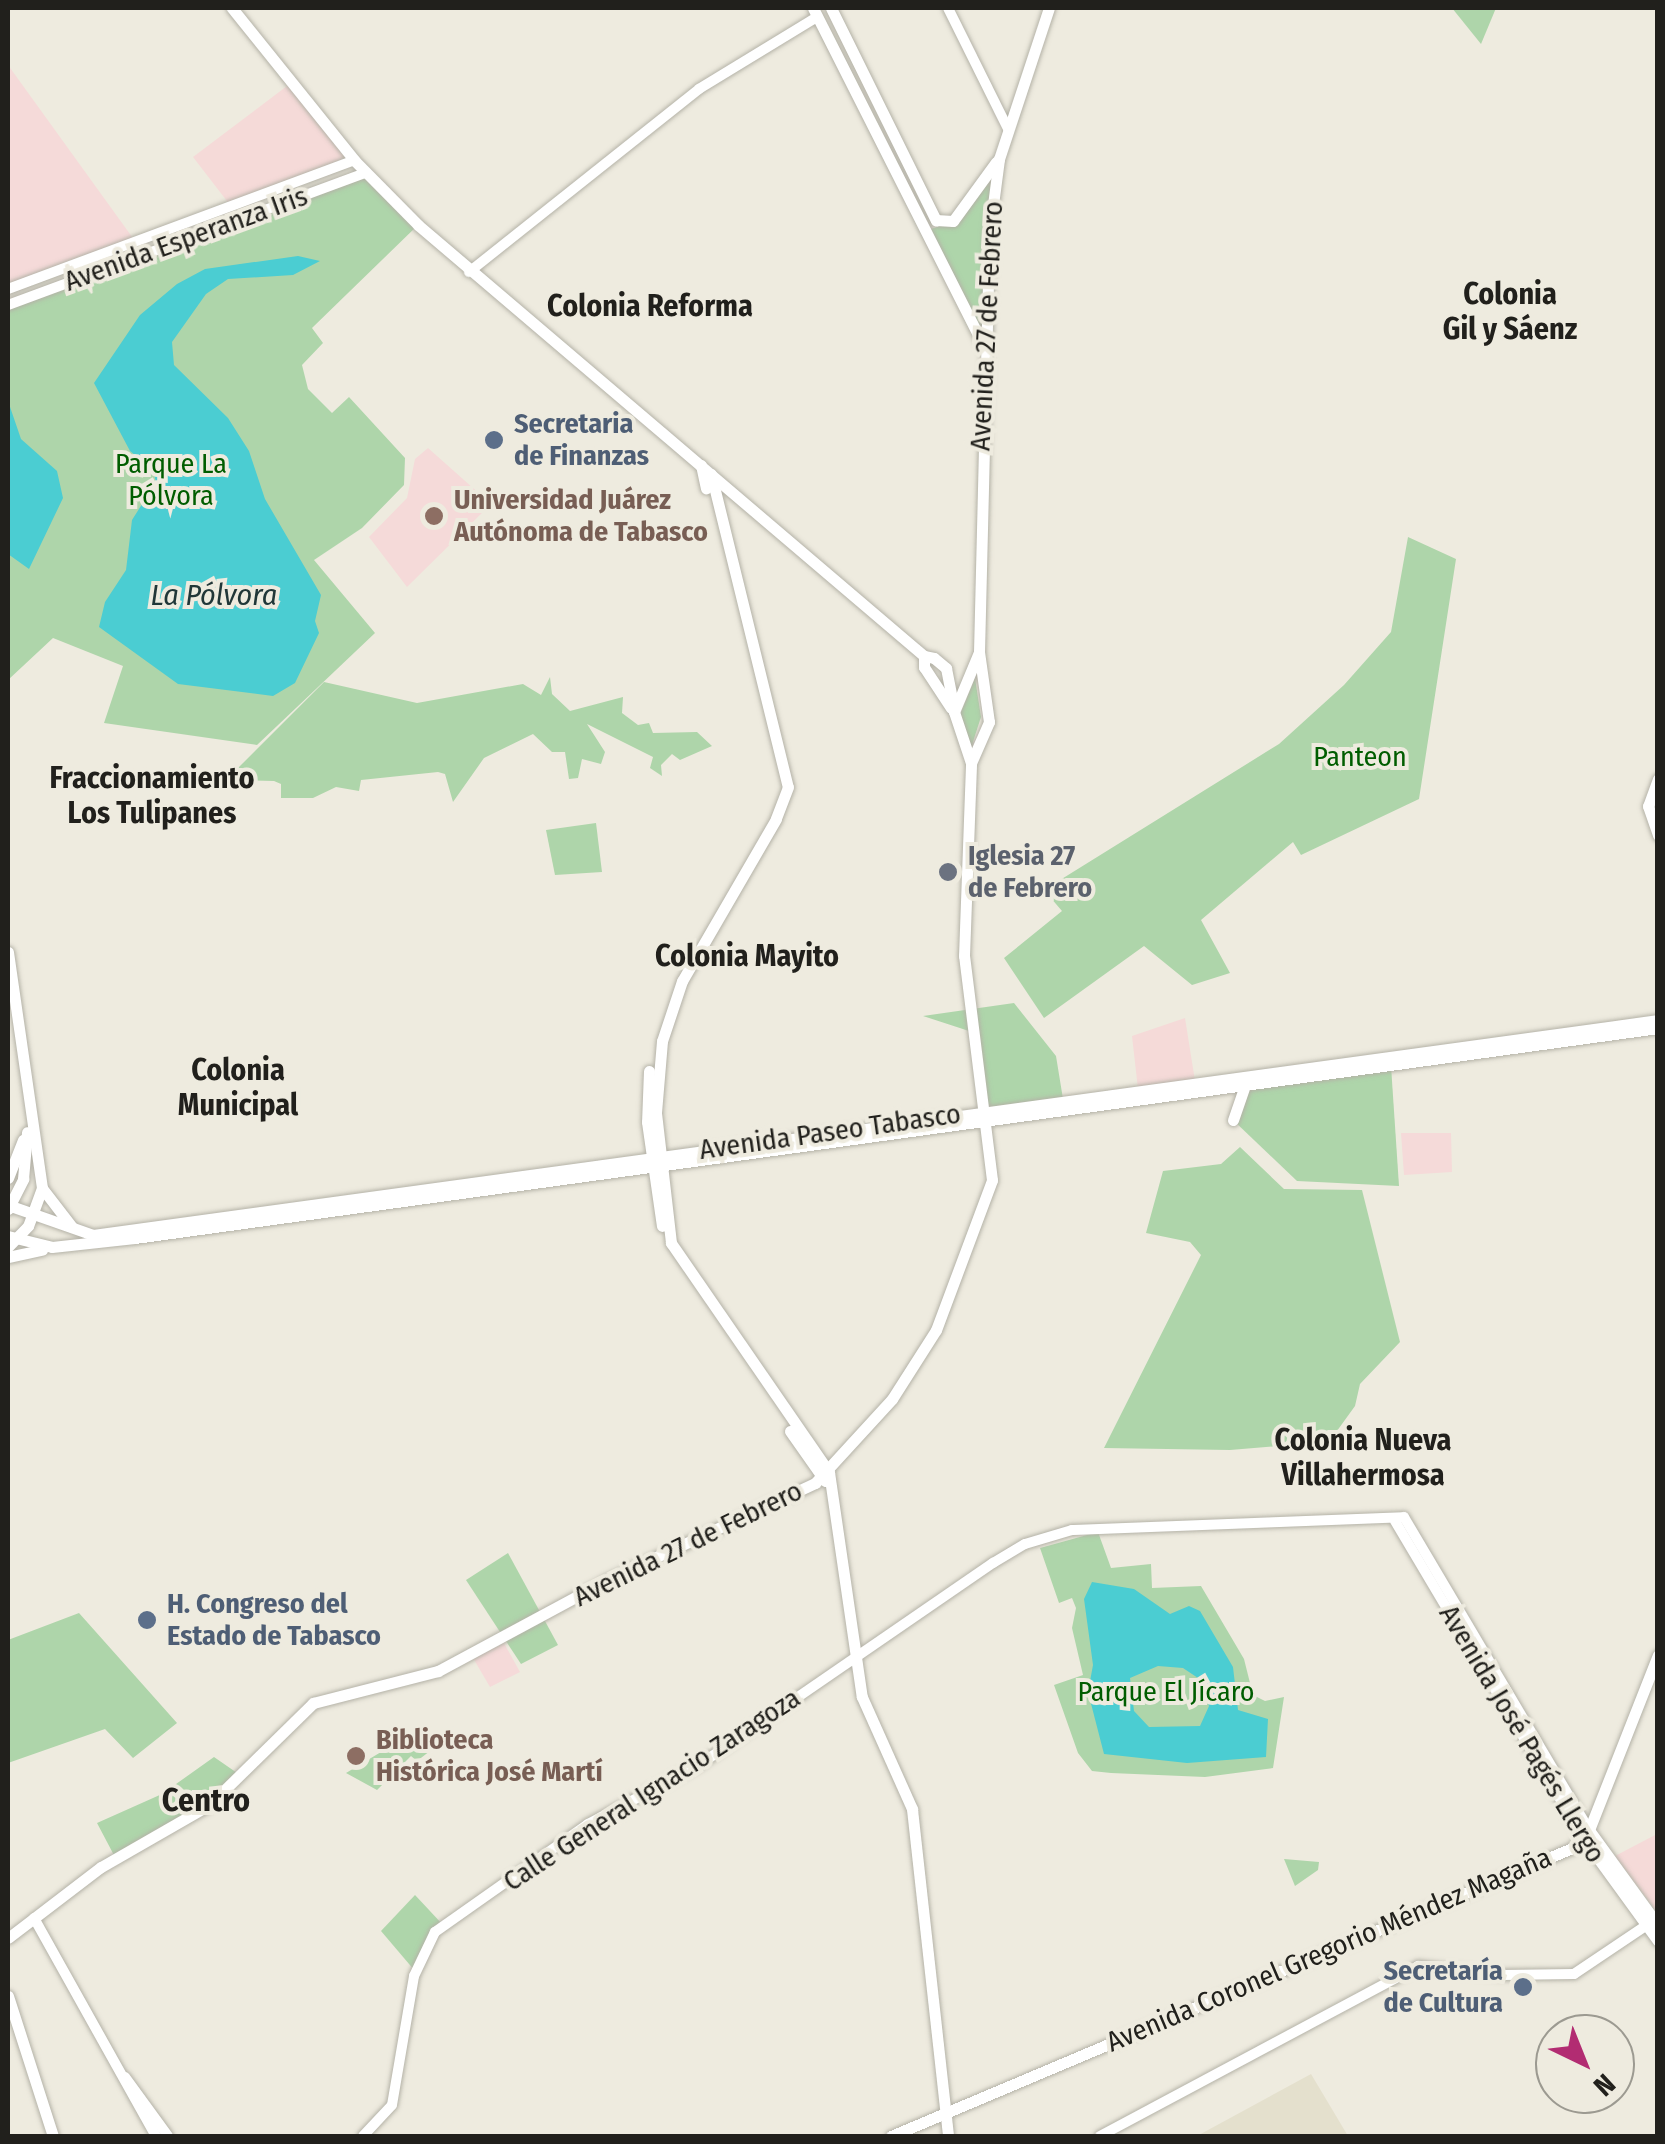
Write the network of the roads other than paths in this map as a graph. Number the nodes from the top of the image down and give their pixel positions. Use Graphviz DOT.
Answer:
graph roads {
  1 [pos="232,8"];
  2 [pos="830,8"];
  3 [pos="948,8"];
  4 [pos="1049,8"];
  5 [pos="815,12"];
  6 [pos="1008,129"];
  7 [pos="999,159"];
  8 [pos="354,160"];
  9 [pos="365,173"];
  10 [pos="64,268"];
  11 [pos="470,272"];
  12 [pos="69,282"];
  13 [pos="8,288"];
  14 [pos="8,304"];
  15 [pos="982,344"];
  16 [pos="706,470"];
  17 [pos="978,652"];
  18 [pos="924,656"];
  19 [pos="972,665"];
  20 [pos="946,668"];
  21 [pos="953,711"];
  22 [pos="971,763"];
  23 [pos="1658,779"];
  24 [pos="1658,835"];
  25 [pos="8,952"];
  26 [pos="8,999"];
  27 [pos="1658,1020"];
  28 [pos="1658,1028"];
  29 [pos="1613,1035"];
  30 [pos="1604,1046"];
  31 [pos="1246,1084"];
  32 [pos="24,1106"];
  33 [pos="985,1115"];
  34 [pos="1232,1120"];
  35 [pos="658,1162"];
  36 [pos="8,1178"];
  37 [pos="20,1186"];
  38 [pos="42,1188"];
  39 [pos="8,1207"];
  40 [pos="29,1216"];
  41 [pos="84,1236"];
  42 [pos="11,1241"];
  43 [pos="52,1247"];
  44 [pos="8,1258"];
  45 [pos="827,1478"];
  46 [pos="1399,1519"];
  47 [pos="1658,1655"];
  48 [pos="856,1658"];
  49 [pos="1586,1834"];
  50 [pos="34,1918"];
  51 [pos="1652,1924"];
  52 [pos="8,1938"];
  53 [pos="1658,1942"];
  54 [pos="10,1994"];
  55 [pos="118,2070"];
  56 [pos="944,2114"];
  57 [pos="53,2136"];
  58 [pos="156,2136"];
  59 [pos="168,2136"];
  60 [pos="363,2136"];
  61 [pos="891,2136"];
  62 [pos="948,2136"];
  63 [pos="1100,2136"];
  1 -- 8 [label="main road"];
  2 -- 7 [label="main road"];
  3 -- 6 [label="street"];
  4 -- 6 [label="main road, Avenida 27 de Febrero"];
  5 -- 11 [label="street"];
  5 -- 15 [label="main road"];
  6 -- 7 [label="main road, Avenida 27 de Febrero"];
  7 -- 15 [label="main road, Avenida 27 de Febrero"];
  8 -- 9 [label="main road"];
  8 -- 10 [label="street, Avenida Esperanza Iris"];
  9 -- 11 [label="main road"];
  9 -- 12 [label="street, Avenida Esperanza Iris"];
  10 -- 12 [label="street"];
  10 -- 13 [label="street, Avenida Esperanza Iris"];
  11 -- 16 [label="main road"];
  12 -- 14 [label="street, Avenida Esperanza Iris"];
  15 -- 17 [label="main road, Avenida 27 de Febrero"];
  16 -- 18 [label="main road"];
  16 -- 35 [label="main road"];
  17 -- 19 [label="main road, Avenida 27 de Febrero"];
  17 -- 22 [label="main road, Avenida 27 de Febrero"];
  18 -- 20 [label="main road"];
  18 -- 21 [label="main road"];
  19 -- 20 [label="main road"];
  19 -- 21 [label="main road, Avenida 27 de Febrero"];
  20 -- 21 [label="main road"];
  21 -- 22 [label="main road, Avenida 27 de Febrero"];
  22 -- 33 [label="main road, Avenida 27 de Febrero"];
  23 -- 24 [label="main road"];
  25 -- 38 [label="main road"];
  26 -- 32 [label="main road"];
  27 -- 33 [label="main road, Avenida Paseo Tabasco"];
  28 -- 29 [label="main road, Avenida Paseo Tabasco"];
  29 -- 30 [label="main road"];
  29 -- 31 [label="main road, Avenida Paseo Tabasco"];
  31 -- 33 [label="main road, Avenida Paseo Tabasco"];
  31 -- 34 [label="main road"];
  32 -- 36 [label="main road"];
  32 -- 37 [label="main road"];
  33 -- 35 [label="main road, Avenida Paseo Tabasco"];
  33 -- 45 [label="main road, Avenida 27 de Febrero"];
  35 -- 41 [label="main road, Avenida Paseo Tabasco"];
  35 -- 43 [label="main road, Avenida Paseo Tabasco"];
  35 -- 45 [label="main road"];
  37 -- 39 [label="main road"];
  37 -- 40 [label="main road"];
  38 -- 40 [label="main road"];
  38 -- 41 [label="main road"];
  39 -- 40 [label="main road"];
  40 -- 41 [label="main road"];
  40 -- 42 [label="main road"];
  40 -- 43 [label="main road"];
  42 -- 43 [label="main road, Avenida Paseo Tabasco"];
  43 -- 44 [label="main road"];
  45 -- 48 [label="main road"];
  45 -- 50 [label="main road, Avenida 27 de Febrero"];
  46 -- 48 [label="street, Calle General Ignacio Zaragoza"];
  46 -- 49 [label="street, Avenida José Pagés Llergo"];
  47 -- 49 [label="main road"];
  48 -- 56 [label="main road"];
  48 -- 60 [label="street, Calle General Ignacio Zaragoza"];
  49 -- 51 [label="main road, Avenida José Pagés Llergo"];
  49 -- 56 [label="main road, Avenida Coronel Gregorio Méndez Magaña"];
  50 -- 52 [label="main road, Avenida 27 de Febrero"];
  50 -- 55 [label="street"];
  51 -- 53 [label="main road, Avenida José Pagés Llergo"];
  51 -- 63 [label="street"];
  54 -- 57 [label="main road"];
  55 -- 58 [label="street"];
  55 -- 59 [label="street"];
  56 -- 61 [label="main road, Avenida Coronel Gregorio Méndez Magaña"];
  56 -- 62 [label="main road"];
}
